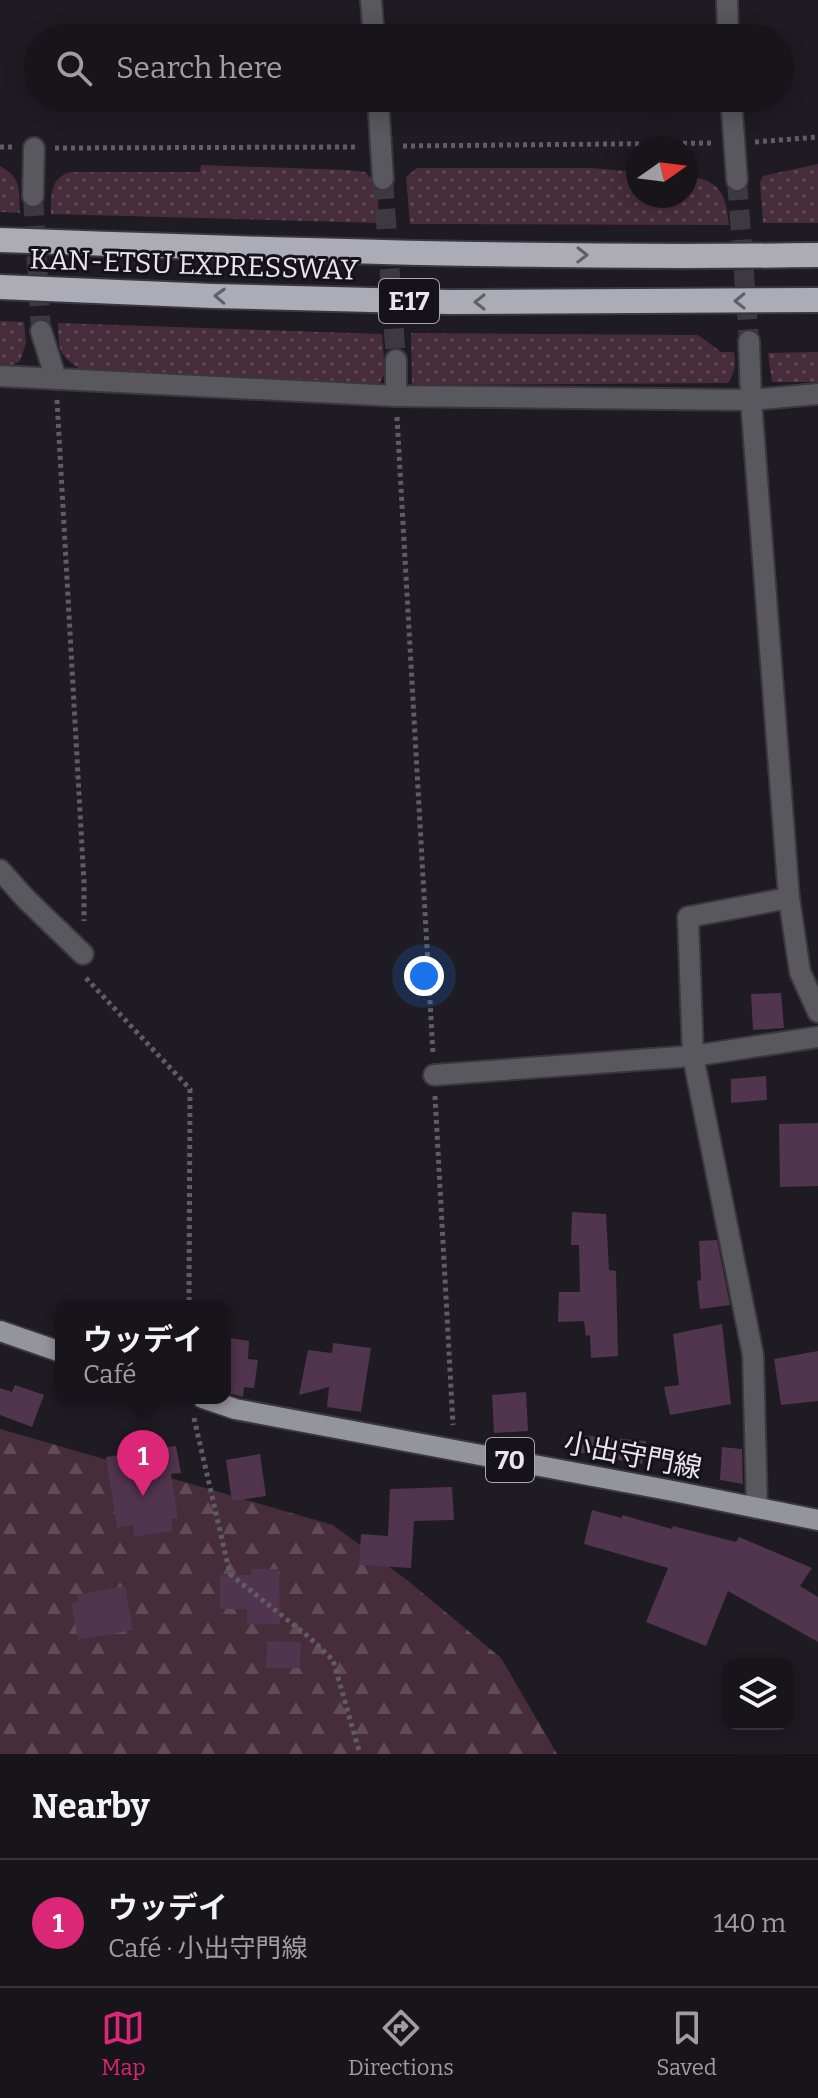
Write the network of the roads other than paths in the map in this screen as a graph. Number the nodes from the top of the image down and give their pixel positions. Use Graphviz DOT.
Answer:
graph roads {
  1 [pos="371,0"];
  2 [pos="727,0"];
  3 [pos="373,24"];
  4 [pos="728,24"];
  5 [pos="379,112"];
  6 [pos="732,112"];
  7 [pos="34,148"];
  8 [pos="383,179"];
  9 [pos="737,180"];
  10 [pos="33,196"];
  11 [pos="0,240"];
  12 [pos="818,255"];
  13 [pos="0,287"];
  14 [pos="818,300"];
  15 [pos="41,331"];
  16 [pos="749,341"];
  17 [pos="396,360"];
  18 [pos="0,376"];
  19 [pos="56,379"];
  20 [pos="818,394"];
  21 [pos="396,396"];
  22 [pos="751,400"];
  23 [pos="0,870"];
  24 [pos="789,898"];
  25 [pos="83,954"];
  26 [pos="818,1012"];
  27 [pos="818,1037"];
  28 [pos="693,1056"];
  29 [pos="434,1075"];
  30 [pos="0,1331"];
  31 [pos="55,1350"];
  32 [pos="198,1405"];
  33 [pos="757,1508"];
  34 [pos="818,1520"];
  1 -- 3 [label="street"];
  2 -- 4 [label="street"];
  5 -- 8 [label="street"];
  6 -- 9 [label="street"];
  7 -- 10 [label="street"];
  11 -- 12 [label="highway, KAN-ETSU EXPRESSWAY / E17, one-way"];
  14 -- 13 [label="highway, KAN-ETSU EXPRESSWAY / E17, one-way"];
  15 -- 19 [label="street"];
  16 -- 22 [label="street"];
  17 -- 21 [label="street"];
  18 -- 19 [label="street"];
  19 -- 21 [label="street"];
  20 -- 22 [label="street"];
  21 -- 22 [label="street"];
  22 -- 24 [label="street"];
  23 -- 25 [label="street"];
  24 -- 26 [label="street"];
  24 -- 28 [label="street"];
  27 -- 28 [label="street"];
  28 -- 29 [label="street"];
  28 -- 33 [label="street"];
  30 -- 31 [label="main road"];
  32 -- 33 [label="main road, 小出守門線 / 70"];
  33 -- 34 [label="main road, 小出守門線 / 70"];
}
